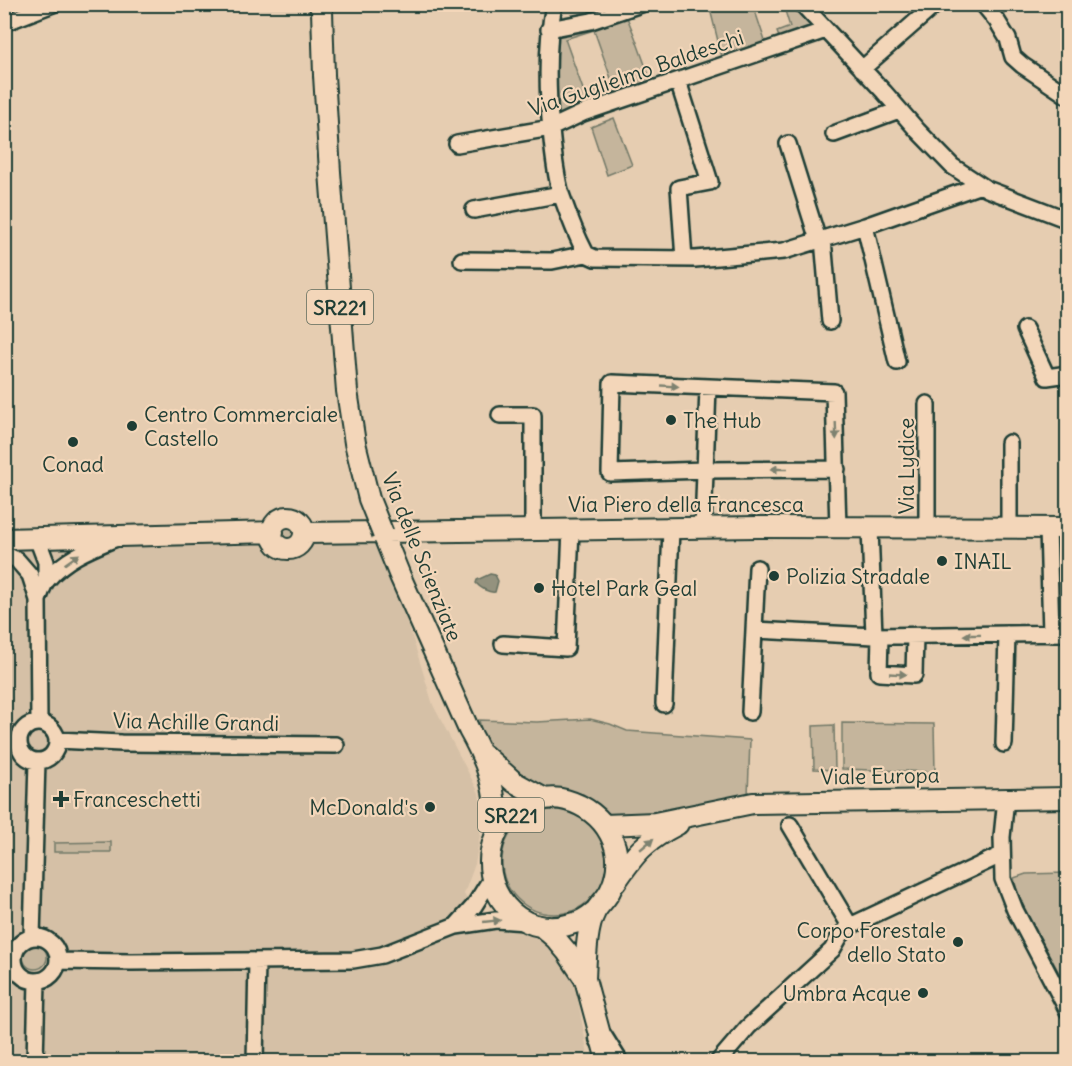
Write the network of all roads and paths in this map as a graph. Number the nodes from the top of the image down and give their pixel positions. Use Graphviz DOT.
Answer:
graph roads {
  1 [pos="53,4"];
  2 [pos="554,4"];
  3 [pos="641,4"];
  4 [pos="802,4"];
  5 [pos="936,4"];
  6 [pos="983,4"];
  7 [pos="322,7"];
  8 [pos="4,23"];
  9 [pos="549,29"];
  10 [pos="826,30"];
  11 [pos="862,69"];
  12 [pos="678,81"];
  13 [pos="1068,96"];
  14 [pos="899,110"];
  15 [pos="551,128"];
  16 [pos="834,134"];
  17 [pos="457,144"];
  18 [pos="788,144"];
  19 [pos="981,185"];
  20 [pos="561,194"];
  21 [pos="474,210"];
  22 [pos="1068,220"];
  23 [pos="865,225"];
  24 [pos="821,239"];
  25 [pos="586,254"];
  26 [pos="684,259"];
  27 [pos="462,260"];
  28 [pos="830,321"];
  29 [pos="1026,329"];
  30 [pos="897,362"];
  31 [pos="1068,374"];
  32 [pos="708,387"];
  33 [pos="927,404"];
  34 [pos="500,415"];
  35 [pos="1009,443"];
  36 [pos="705,470"];
  37 [pos="837,470"];
  38 [pos="1009,527"];
  39 [pos="703,528"];
  40 [pos="838,528"];
  41 [pos="870,528"];
  42 [pos="927,528"];
  43 [pos="1058,528"];
  44 [pos="533,529"];
  45 [pos="571,529"];
  46 [pos="671,529"];
  47 [pos="122,535"];
  48 [pos="38,538"];
  49 [pos="4,539"];
  50 [pos="4,554"];
  51 [pos="757,568"];
  52 [pos="30,575"];
  53 [pos="46,580"];
  54 [pos="38,600"];
  55 [pos="754,630"];
  56 [pos="1068,633"];
  57 [pos="1007,634"];
  58 [pos="1052,634"];
  59 [pos="877,636"];
  60 [pos="915,636"];
  61 [pos="503,644"];
  62 [pos="664,704"];
  63 [pos="750,712"];
  64 [pos="39,723"];
  65 [pos="57,740"];
  66 [pos="12,742"];
  67 [pos="1004,744"];
  68 [pos="336,745"];
  69 [pos="482,753"];
  70 [pos="37,761"];
  71 [pos="1006,798"];
  72 [pos="1068,798"];
  73 [pos="545,799"];
  74 [pos="694,815"];
  75 [pos="605,825"];
  76 [pos="790,825"];
  77 [pos="497,831"];
  78 [pos="1001,855"];
  79 [pos="490,879"];
  80 [pos="612,887"];
  81 [pos="595,911"];
  82 [pos="534,924"];
  83 [pos="456,926"];
  84 [pos="850,926"];
  85 [pos="32,937"];
  86 [pos="9,958"];
  87 [pos="58,961"];
  88 [pos="257,961"];
  89 [pos="585,979"];
  90 [pos="37,981"];
  91 [pos="1068,1011"];
  92 [pos="601,1038"];
  93 [pos="35,1062"];
  94 [pos="255,1062"];
  95 [pos="607,1062"];
  96 [pos="616,1062"];
  97 [pos="718,1062"];
  1 -- 8 [label="street"];
  2 -- 9 [label="street"];
  3 -- 9 [label="street"];
  4 -- 10 [label="street"];
  5 -- 11 [label="street"];
  6 -- 13 [label="street"];
  7 -- 69 [label="main road, Via delle Scienziate / SR221, bridge"];
  9 -- 15 [label="street"];
  10 -- 11 [label="street"];
  10 -- 12 [label="street, Via Guglielmo Baldeschi"];
  11 -- 14 [label="street"];
  12 -- 15 [label="street, Via Guglielmo Baldeschi"];
  12 -- 26 [label="street"];
  14 -- 16 [label="street"];
  14 -- 19 [label="street"];
  15 -- 17 [label="street, Via Guglielmo Baldeschi"];
  15 -- 20 [label="street"];
  18 -- 24 [label="street"];
  19 -- 22 [label="street"];
  19 -- 23 [label="street"];
  20 -- 21 [label="street"];
  20 -- 25 [label="street"];
  23 -- 24 [label="street"];
  23 -- 30 [label="street"];
  24 -- 26 [label="street"];
  24 -- 28 [label="street"];
  25 -- 26 [label="street"];
  25 -- 27 [label="street"];
  29 -- 31 [label="street"];
  32 -- 36 [label="street"];
  36 -- 32 [label="street, one-way"];
  32 -- 37 [label="street, one-way"];
  33 -- 42 [label="street, Via Lydice"];
  34 -- 44 [label="street"];
  35 -- 38 [label="street"];
  37 -- 36 [label="street, one-way"];
  36 -- 39 [label="street"];
  37 -- 40 [label="street"];
  38 -- 42 [label="main road, Via Piero della Francesca"];
  38 -- 43 [label="main road, Via Piero della Francesca"];
  39 -- 40 [label="main road, Via Piero della Francesca"];
  39 -- 46 [label="main road, Via Piero della Francesca"];
  40 -- 41 [label="main road, Via Piero della Francesca"];
  41 -- 42 [label="main road, Via Piero della Francesca"];
  41 -- 59 [label="street"];
  43 -- 58 [label="street"];
  44 -- 45 [label="main road, Via Piero della Francesca"];
  44 -- 47 [label="main road, Via Piero della Francesca"];
  45 -- 46 [label="main road, Via Piero della Francesca"];
  45 -- 61 [label="street"];
  46 -- 62 [label="street"];
  47 -- 48 [label="main road, Via Piero della Francesca"];
  53 -- 47 [label="street, one-way"];
  48 -- 49 [label="main road, Via Piero della Francesca"];
  48 -- 52 [label="street"];
  48 -- 53 [label="street"];
  50 -- 52 [label="street"];
  51 -- 55 [label="street"];
  52 -- 54 [label="street"];
  53 -- 54 [label="street"];
  54 -- 64 [label="street"];
  55 -- 59 [label="street"];
  55 -- 63 [label="street"];
  56 -- 58 [label="street"];
  57 -- 58 [label="street"];
  57 -- 60 [label="street, one-way"];
  57 -- 67 [label="street"];
  59 -- 60 [label="street"];
  59 -- 60 [label="street, one-way"];
  64 -- 65 [label="street"];
  64 -- 66 [label="street"];
  65 -- 68 [label="street, Via Achille Grandi"];
  65 -- 70 [label="street"];
  66 -- 70 [label="street"];
  69 -- 73 [label="main road, Via delle Scienziate / SR221"];
  69 -- 77 [label="main road, Via delle Scienziate / SR221"];
  70 -- 85 [label="street"];
  71 -- 72 [label="main road, Viale Europa"];
  71 -- 74 [label="main road, Viale Europa"];
  71 -- 78 [label="street"];
  73 -- 75 [label="main road, SR221"];
  73 -- 77 [label="main road, SR221"];
  74 -- 75 [label="main road, Viale Europa"];
  80 -- 74 [label="main road, Viale Europa, one-way"];
  75 -- 80 [label="main road, SR221"];
  76 -- 84 [label="street"];
  77 -- 79 [label="main road, SR221"];
  78 -- 84 [label="street"];
  78 -- 91 [label="street"];
  79 -- 82 [label="main road, SR221"];
  79 -- 83 [label="street"];
  80 -- 81 [label="main road, SR221"];
  81 -- 82 [label="main road, SR221"];
  81 -- 89 [label="main road, SR221"];
  83 -- 82 [label="street, one-way"];
  82 -- 89 [label="main road, SR221"];
  83 -- 88 [label="street"];
  84 -- 97 [label="street"];
  85 -- 86 [label="street"];
  85 -- 87 [label="street"];
  86 -- 90 [label="street"];
  87 -- 88 [label="street"];
  87 -- 90 [label="street"];
  88 -- 94 [label="street"];
  89 -- 92 [label="main road, SR221"];
  90 -- 93 [label="street"];
  92 -- 95 [label="main road, SR221"];
  92 -- 96 [label="highway"];
}
